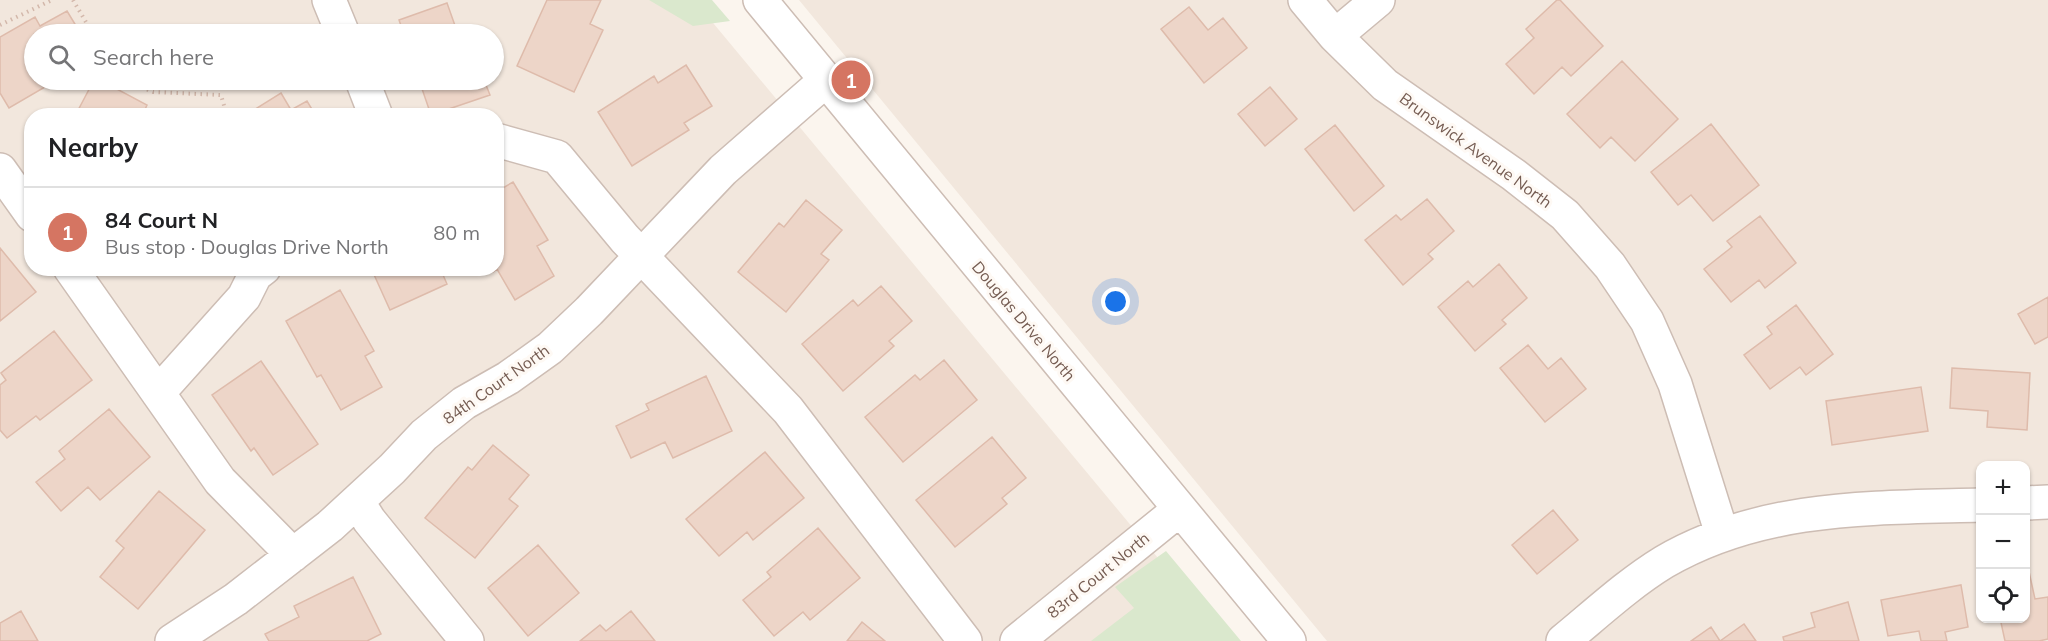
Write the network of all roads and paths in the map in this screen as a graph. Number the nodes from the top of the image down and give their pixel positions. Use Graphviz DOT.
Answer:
graph roads {
  1 [pos="52,0"];
  2 [pos="73,0"];
  3 [pos="329,0"];
  4 [pos="760,0"];
  5 [pos="1305,0"];
  6 [pos="1378,0"];
  7 [pos="87,24"];
  8 [pos="339,24"];
  9 [pos="0,25"];
  10 [pos="1335,36"];
  11 [pos="826,80"];
  12 [pos="148,90"];
  13 [pos="366,90"];
  14 [pos="225,108"];
  15 [pos="373,108"];
  16 [pos="504,143"];
  17 [pos="0,171"];
  18 [pos="24,204"];
  19 [pos="642,255"];
  20 [pos="75,276"];
  21 [pos="251,276"];
  22 [pos="158,393"];
  23 [pos="358,502"];
  24 [pos="2048,502"];
  25 [pos="2030,503"];
  26 [pos="1976,505"];
  27 [pos="1180,509"];
  28 [pos="1722,534"];
  29 [pos="293,555"];
  30 [pos="172,641"];
  31 [pos="467,641"];
  32 [pos="965,641"];
  33 [pos="1017,641"];
  34 [pos="1289,641"];
  35 [pos="1563,641"];
  1 -- 9 [label="path"];
  2 -- 7 [label="path"];
  3 -- 8 [label="street"];
  4 -- 11 [label="street, Douglas Drive North"];
  5 -- 10 [label="street, Brunswick Avenue North"];
  6 -- 10 [label="street"];
  10 -- 28 [label="street, Brunswick Avenue North"];
  11 -- 19 [label="street, 84th Court North"];
  11 -- 27 [label="street, Douglas Drive North"];
  12 -- 14 [label="path"];
  13 -- 15 [label="street"];
  16 -- 19 [label="street"];
  17 -- 18 [label="street"];
  19 -- 23 [label="street, 84th Court North"];
  19 -- 32 [label="street"];
  20 -- 22 [label="street"];
  21 -- 22 [label="street"];
  22 -- 29 [label="street"];
  23 -- 29 [label="street, 84th Court North"];
  23 -- 31 [label="street"];
  24 -- 25 [label="street"];
  26 -- 28 [label="street"];
  27 -- 33 [label="street, 83rd Court North"];
  27 -- 34 [label="street, Douglas Drive North"];
  28 -- 35 [label="street"];
  29 -- 30 [label="street, 84th Court North"];
}
